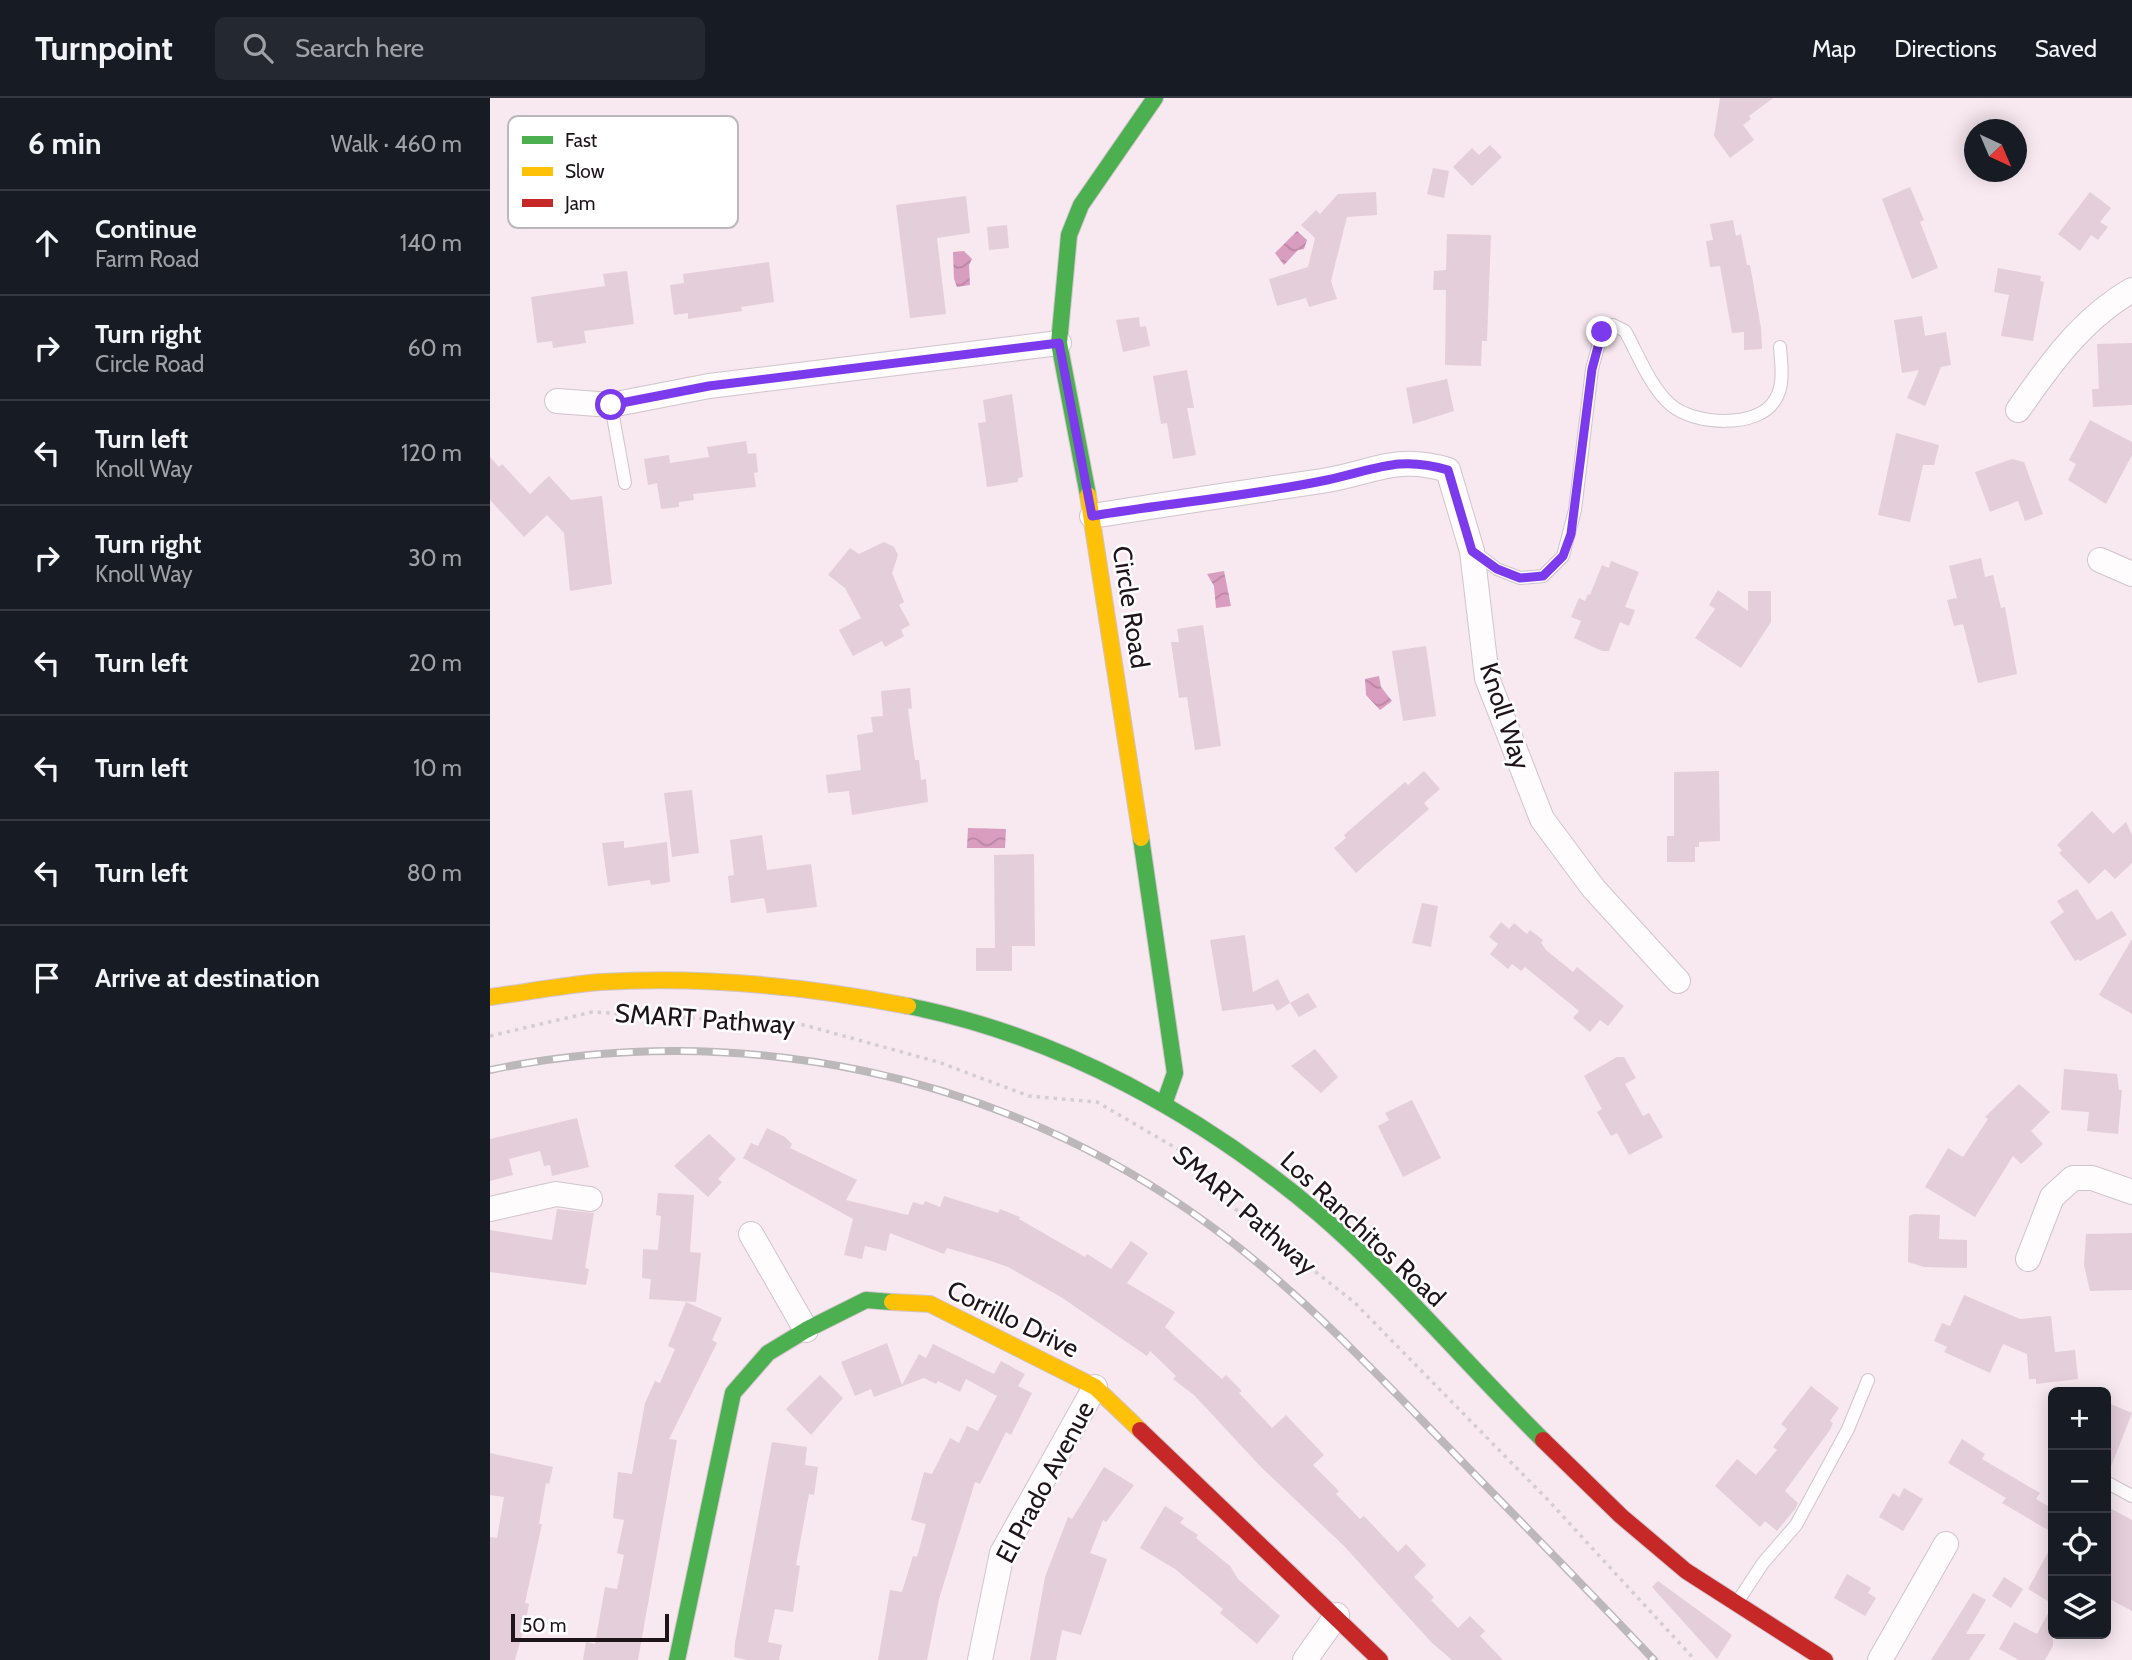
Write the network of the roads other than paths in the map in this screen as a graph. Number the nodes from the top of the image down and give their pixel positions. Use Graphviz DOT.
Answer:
graph roads {
  1 [pos="1155,98"];
  2 [pos="2132,290"];
  3 [pos="1059,343"];
  4 [pos="1780,346"];
  5 [pos="557,401"];
  6 [pos="611,405"];
  7 [pos="2018,410"];
  8 [pos="625,483"];
  9 [pos="1092,516"];
  10 [pos="1472,551"];
  11 [pos="2100,560"];
  12 [pos="2132,574"];
  13 [pos="1678,981"];
  14 [pos="490,997"];
  15 [pos="1164,1104"];
  16 [pos="2132,1192"];
  17 [pos="590,1199"];
  18 [pos="490,1209"];
  19 [pos="751,1234"];
  20 [pos="2028,1259"];
  21 [pos="806,1330"];
  22 [pos="1868,1380"];
  23 [pos="1095,1387"];
  24 [pos="2111,1485"];
  25 [pos="2132,1496"];
  26 [pos="1946,1544"];
  27 [pos="1736,1605"];
  28 [pos="1337,1615"];
  29 [pos="677,1660"];
  30 [pos="980,1660"];
  31 [pos="1305,1660"];
  32 [pos="1380,1660"];
  33 [pos="1825,1660"];
  34 [pos="1880,1660"];
  1 -- 3 [label="street, Circle Road"];
  2 -- 7 [label="street"];
  3 -- 6 [label="street"];
  3 -- 9 [label="street, Circle Road"];
  4 -- 10 [label="lane"];
  5 -- 6 [label="street"];
  6 -- 8 [label="lane"];
  9 -- 10 [label="street, Knoll Way"];
  9 -- 15 [label="street, Circle Road"];
  10 -- 13 [label="street, Knoll Way"];
  11 -- 12 [label="street"];
  14 -- 15 [label="street, Los Ranchitos Road"];
  15 -- 27 [label="street, Los Ranchitos Road"];
  16 -- 20 [label="street"];
  17 -- 18 [label="street"];
  19 -- 21 [label="street"];
  21 -- 23 [label="street, Corrillo Drive"];
  21 -- 29 [label="street, Corrillo Drive"];
  22 -- 27 [label="lane"];
  23 -- 28 [label="street, Corrillo Drive"];
  23 -- 30 [label="street, El Prado Avenue"];
  24 -- 25 [label="lane"];
  26 -- 34 [label="street"];
  27 -- 33 [label="street, Los Ranchitos Road"];
  28 -- 31 [label="street"];
  28 -- 32 [label="street, Corrillo Drive"];
}
